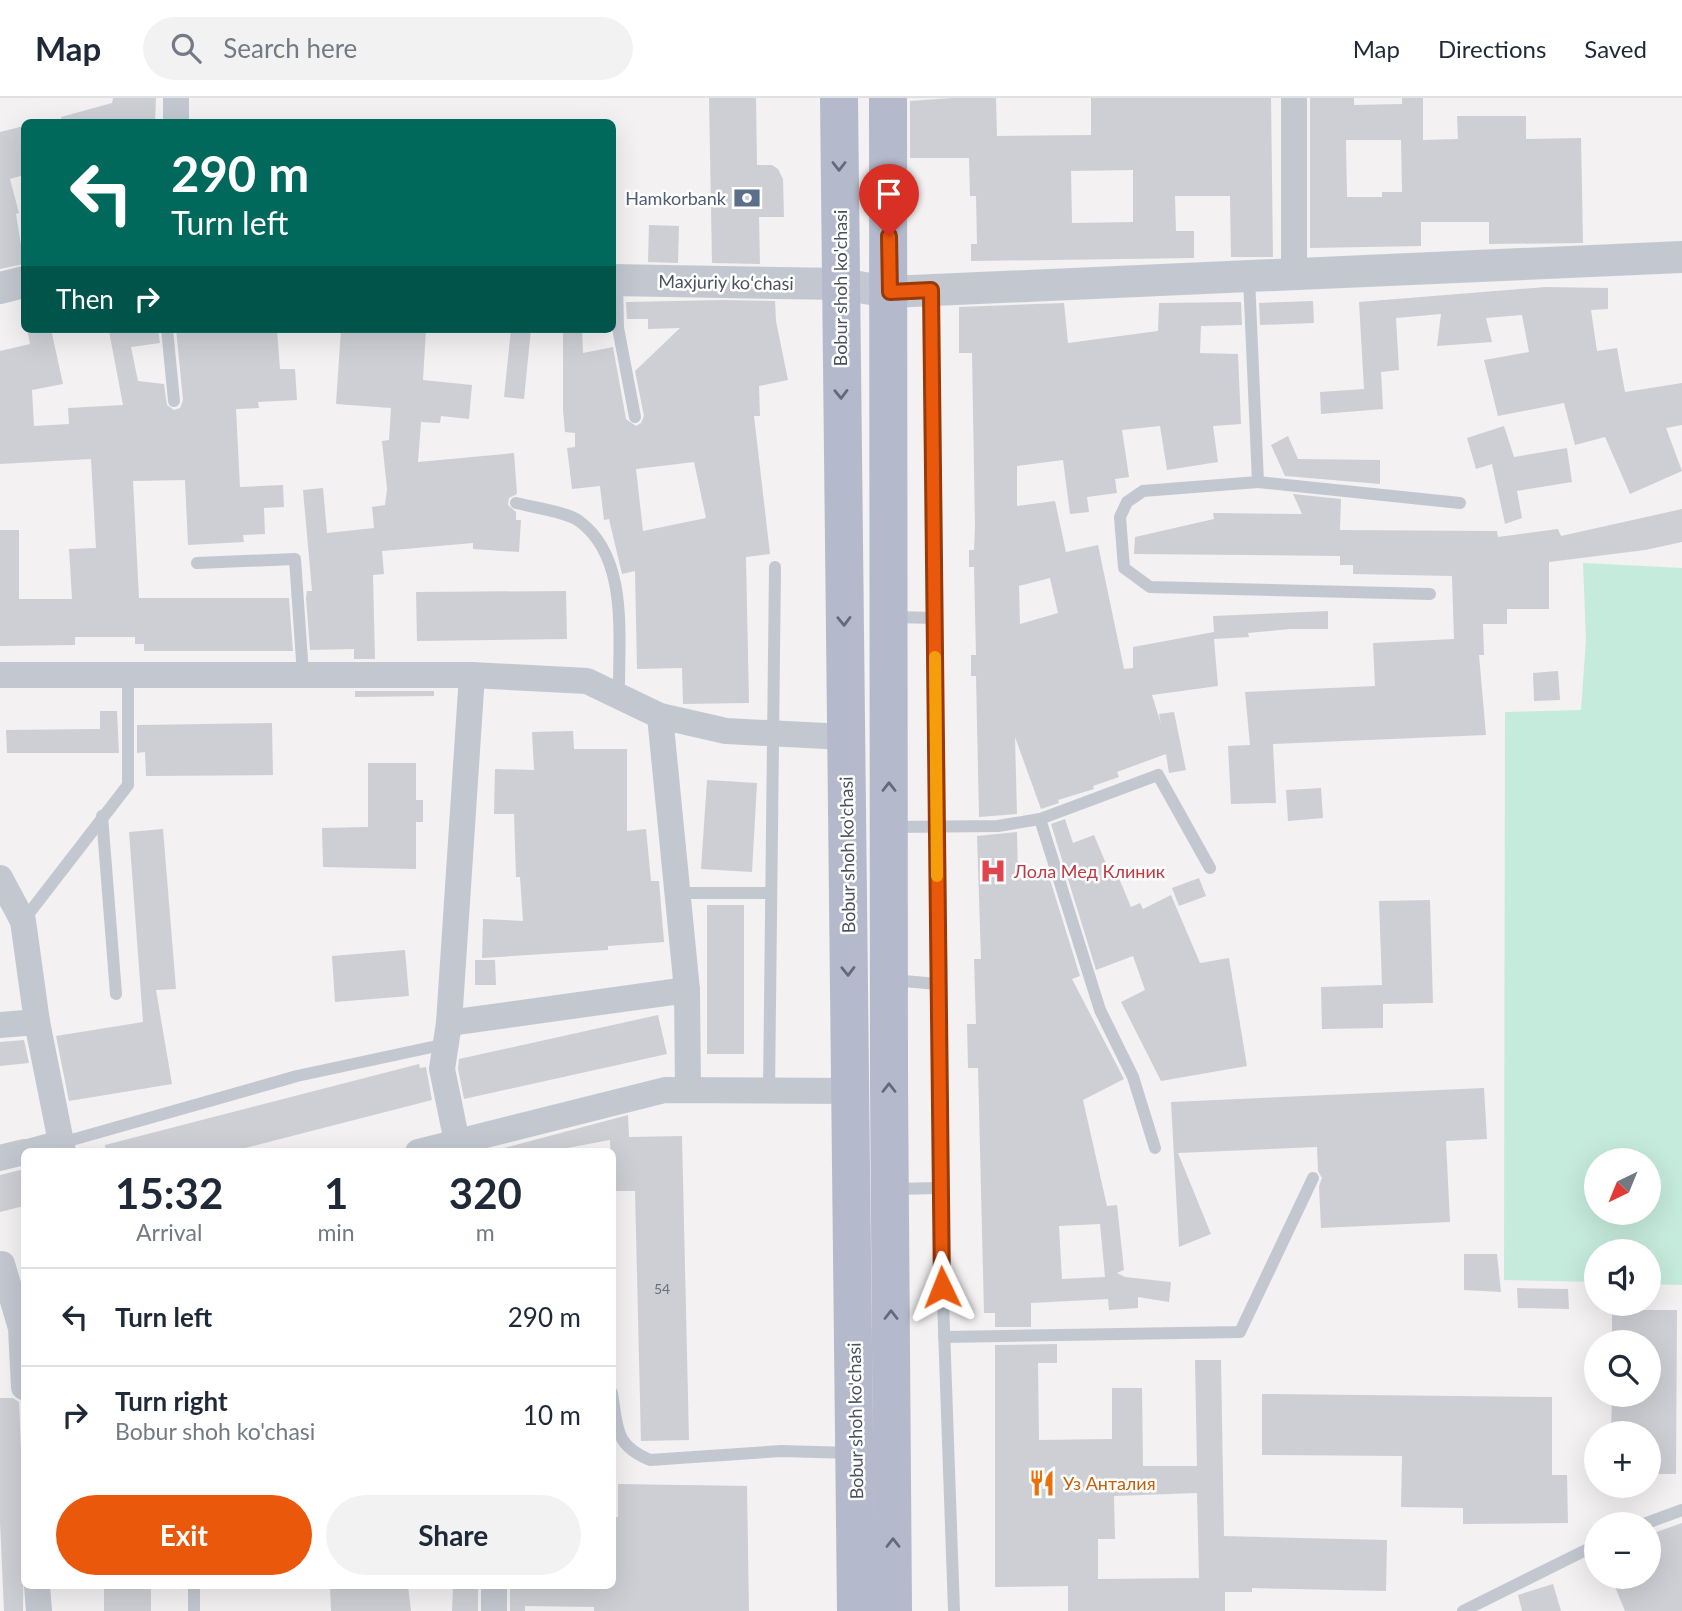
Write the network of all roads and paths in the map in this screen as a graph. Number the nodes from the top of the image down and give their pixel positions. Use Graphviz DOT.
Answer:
graph roads {
  1 [pos="176,98"];
  2 [pos="839,98"];
  3 [pos="888,98"];
  4 [pos="1294,98"];
  5 [pos="176,119"];
  6 [pos="1682,257"];
  7 [pos="1294,276"];
  8 [pos="1249,278"];
  9 [pos="616,280"];
  10 [pos="21,283"];
  11 [pos="840,284"];
  12 [pos="0,288"];
  13 [pos="931,290"];
  14 [pos="890,292"];
  15 [pos="616,296"];
  16 [pos="167,333"];
  17 [pos="174,401"];
  18 [pos="635,417"];
  19 [pos="1258,482"];
  20 [pos="516,503"];
  21 [pos="1460,503"];
  22 [pos="197,562"];
  23 [pos="775,567"];
  24 [pos="1430,594"];
  25 [pos="889,617"];
  26 [pos="935,618"];
  27 [pos="0,675"];
  28 [pos="128,675"];
  29 [pos="303,675"];
  30 [pos="472,675"];
  31 [pos="619,696"];
  32 [pos="660,716"];
  33 [pos="773,733"];
  34 [pos="845,737"];
  35 [pos="102,816"];
  36 [pos="1040,819"];
  37 [pos="889,827"];
  38 [pos="937,827"];
  39 [pos="1210,869"];
  40 [pos="0,878"];
  41 [pos="677,893"];
  42 [pos="771,893"];
  43 [pos="23,921"];
  44 [pos="889,979"];
  45 [pos="937,984"];
  46 [pos="687,990"];
  47 [pos="116,994"];
  48 [pos="37,1022"];
  49 [pos="0,1025"];
  50 [pos="447,1034"];
  51 [pos="688,1090"];
  52 [pos="769,1091"];
  53 [pos="849,1091"];
  54 [pos="457,1142"];
  55 [pos="62,1147"];
  56 [pos="434,1148"];
  57 [pos="1156,1148"];
  58 [pos="21,1153"];
  59 [pos="0,1158"];
  60 [pos="1313,1178"];
  61 [pos="939,1188"];
  62 [pos="890,1189"];
  63 [pos="9,1261"];
  64 [pos="21,1328"];
  65 [pos="944,1337"];
  66 [pos="616,1416"];
  67 [pos="856,1453"];
  68 [pos="1682,1510"];
  69 [pos="1661,1518"];
  70 [pos="1584,1551"];
  71 [pos="37,1589"];
  72 [pos="194,1589"];
  73 [pos="494,1589"];
  74 [pos="39,1611"];
  75 [pos="194,1611"];
  76 [pos="494,1611"];
  77 [pos="856,1611"];
  78 [pos="894,1611"];
  79 [pos="954,1611"];
  80 [pos="1463,1611"];
  1 -- 5 [label="street"];
  2 -- 11 [label="main road, Bobur shoh ko'chasi, one-way"];
  3 -- 14 [label="main road, Bobur shoh ko'chasi"];
  4 -- 7 [label="street"];
  6 -- 7 [label="street, Maxjuriy koʻchasi"];
  7 -- 8 [label="street, Maxjuriy koʻchasi"];
  8 -- 13 [label="street, Maxjuriy koʻchasi"];
  8 -- 19 [label="lane"];
  9 -- 11 [label="street, Maxjuriy koʻchasi"];
  10 -- 12 [label="street"];
  11 -- 14 [label="street, Maxjuriy koʻchasi"];
  11 -- 34 [label="main road, Bobur shoh ko'chasi, one-way"];
  13 -- 14 [label="street, Maxjuriy koʻchasi"];
  13 -- 26 [label="lane"];
  14 -- 25 [label="main road, Bobur shoh ko'chasi"];
  15 -- 18 [label="lane"];
  16 -- 17 [label="lane"];
  19 -- 21 [label="lane"];
  19 -- 24 [label="lane"];
  20 -- 31 [label="lane"];
  22 -- 29 [label="lane"];
  23 -- 33 [label="lane"];
  25 -- 26 [label="lane"];
  37 -- 25 [label="main road, Bobur shoh ko'chasi, one-way"];
  26 -- 38 [label="lane"];
  27 -- 28 [label="street"];
  28 -- 29 [label="street"];
  28 -- 35 [label="lane"];
  29 -- 30 [label="street"];
  30 -- 31 [label="street"];
  30 -- 50 [label="street"];
  31 -- 32 [label="street"];
  32 -- 33 [label="street"];
  32 -- 41 [label="street"];
  33 -- 34 [label="street"];
  33 -- 42 [label="lane"];
  34 -- 53 [label="main road, Bobur shoh ko'chasi, one-way"];
  35 -- 43 [label="lane"];
  35 -- 47 [label="lane"];
  36 -- 38 [label="lane"];
  36 -- 39 [label="lane"];
  36 -- 57 [label="lane"];
  37 -- 38 [label="lane"];
  37 -- 44 [label="main road, Bobur shoh ko'chasi"];
  38 -- 45 [label="lane"];
  40 -- 43 [label="street"];
  41 -- 42 [label="lane"];
  41 -- 46 [label="street"];
  42 -- 52 [label="lane"];
  43 -- 48 [label="street"];
  44 -- 45 [label="lane"];
  62 -- 44 [label="main road, Bobur shoh ko'chasi, one-way"];
  45 -- 61 [label="lane"];
  46 -- 50 [label="street"];
  46 -- 51 [label="street"];
  48 -- 49 [label="street"];
  48 -- 55 [label="street"];
  50 -- 54 [label="street"];
  50 -- 55 [label="lane"];
  51 -- 52 [label="street"];
  51 -- 54 [label="street"];
  52 -- 53 [label="street"];
  53 -- 67 [label="main road, Bobur shoh ko'chasi"];
  54 -- 56 [label="street"];
  58 -- 59 [label="street"];
  60 -- 65 [label="lane"];
  61 -- 62 [label="lane"];
  61 -- 65 [label="lane"];
  78 -- 62 [label="main road, Bobur shoh ko'chasi, one-way"];
  63 -- 64 [label="street"];
  65 -- 79 [label="lane"];
  66 -- 67 [label="lane"];
  67 -- 77 [label="main road, Bobur shoh ko'chasi"];
  68 -- 69 [label="lane"];
  70 -- 80 [label="lane"];
  71 -- 74 [label="street"];
  72 -- 75 [label="lane"];
  73 -- 76 [label="street"];
}
